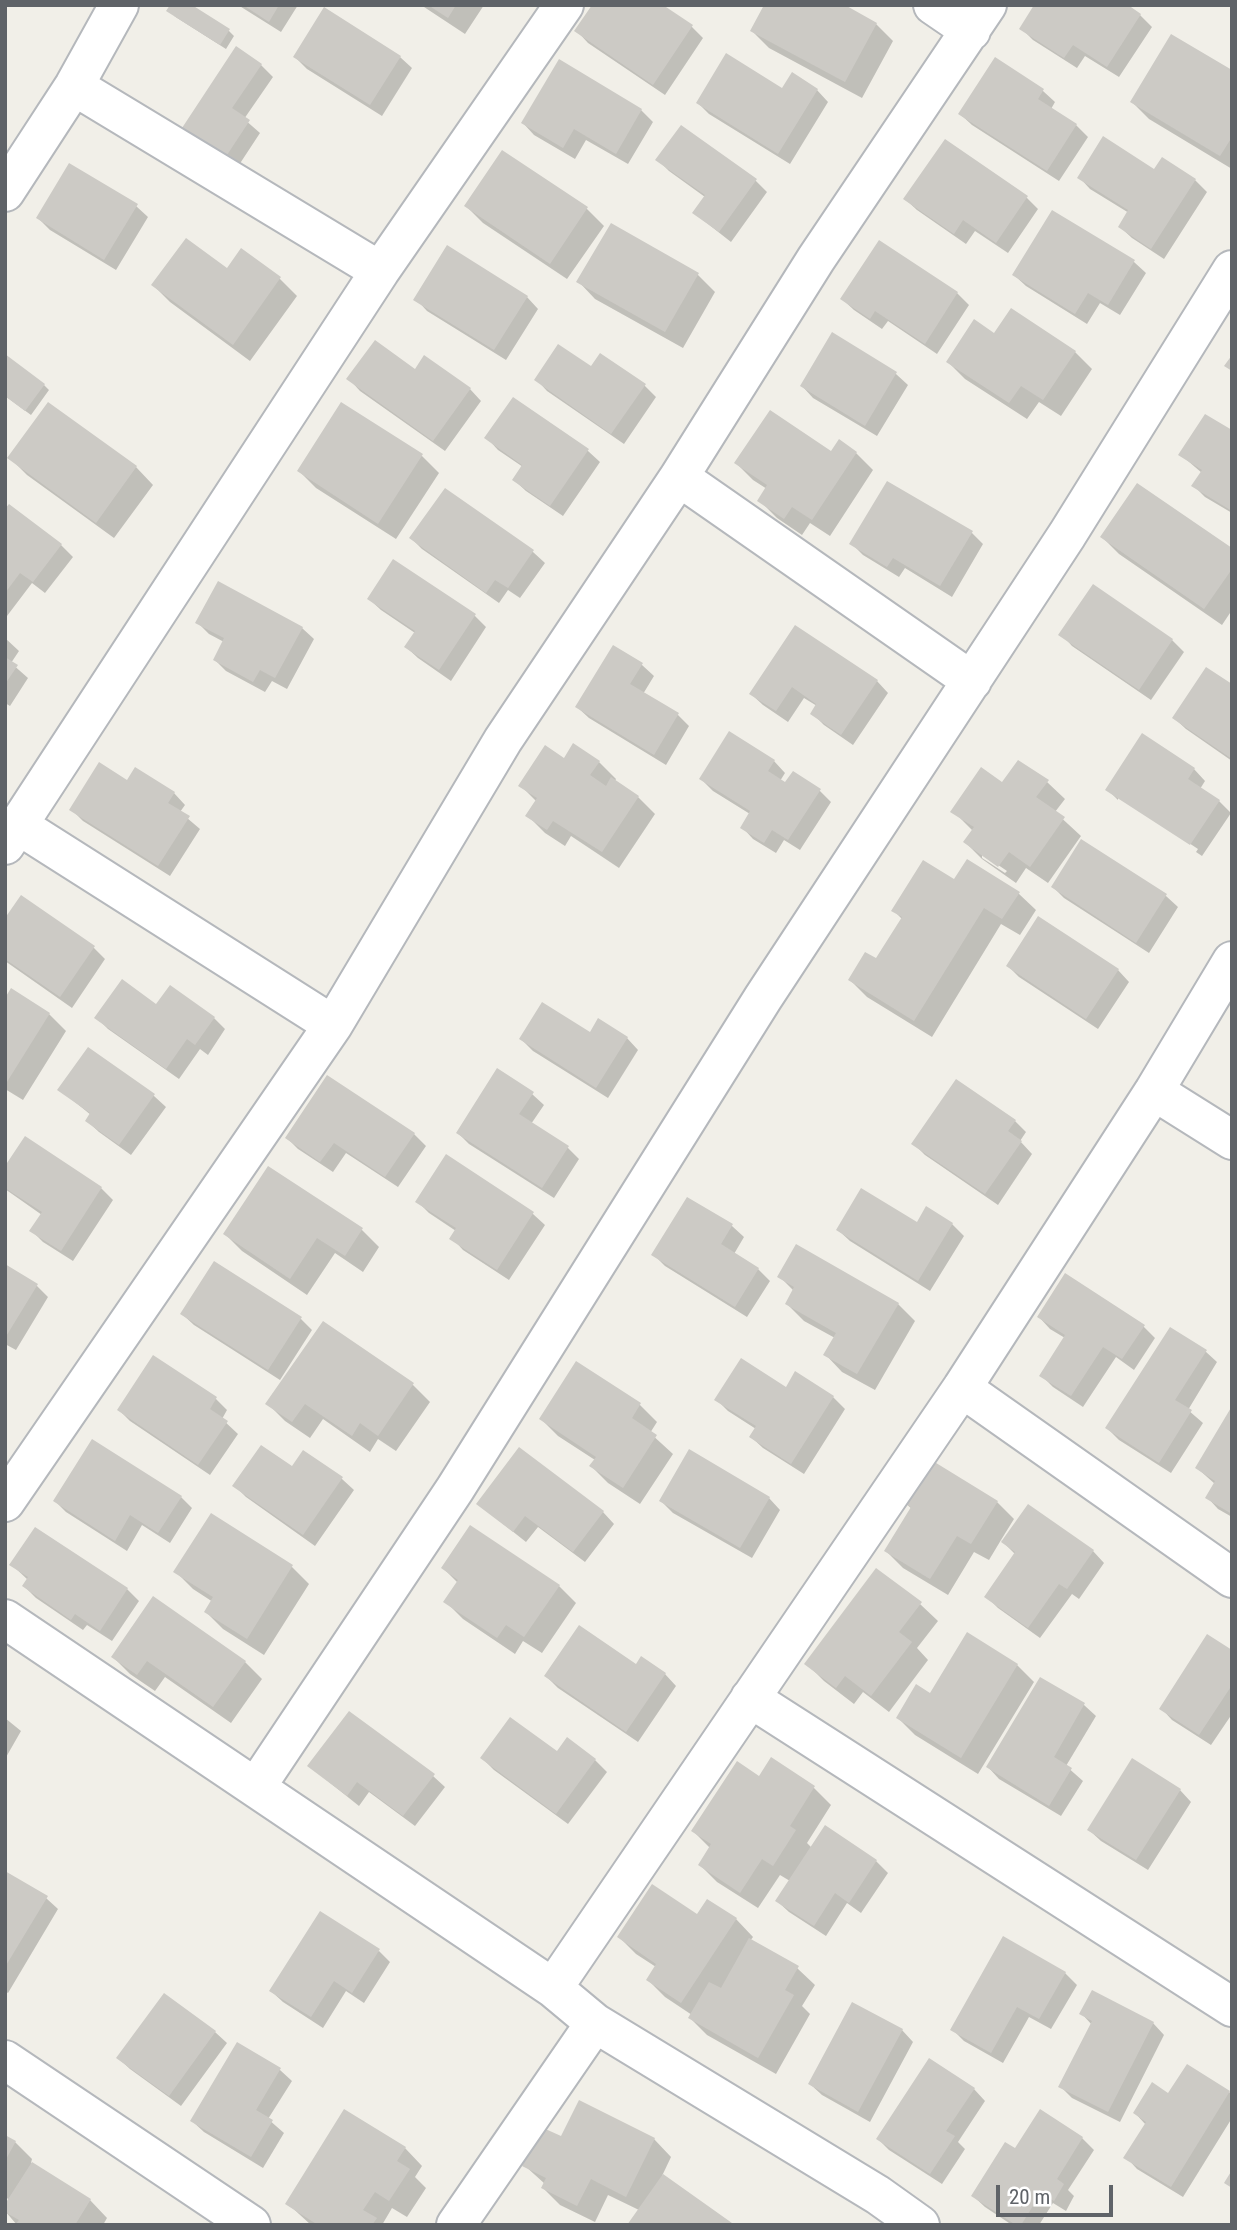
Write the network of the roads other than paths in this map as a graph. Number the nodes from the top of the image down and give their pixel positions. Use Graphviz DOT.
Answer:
graph roads {
  1 [pos="119,5"];
  2 [pos="564,5"];
  3 [pos="933,5"];
  4 [pos="979,18"];
  5 [pos="74,86"];
  6 [pos="5,192"];
  7 [pos="1232,270"];
  8 [pos="380,271"];
  9 [pos="679,477"];
  10 [pos="972,681"];
  11 [pos="12,835"];
  12 [pos="1232,961"];
  13 [pos="333,1025"];
  14 [pos="1154,1091"];
  15 [pos="1232,1140"];
  16 [pos="962,1388"];
  17 [pos="5,1502"];
  18 [pos="1232,1578"];
  19 [pos="5,1619"];
  20 [pos="750,1698"];
  21 [pos="256,1787"];
  22 [pos="553,1988"];
  23 [pos="1232,2007"];
  24 [pos="595,2023"];
  25 [pos="5,2060"];
  26 [pos="251,2225"];
  27 [pos="456,2225"];
  28 [pos="920,2225"];
  1 -- 5 [label="street"];
  2 -- 8 [label="street"];
  3 -- 4 [label="street"];
  4 -- 9 [label="street"];
  5 -- 6 [label="street"];
  5 -- 8 [label="street"];
  7 -- 10 [label="street"];
  8 -- 11 [label="street"];
  9 -- 10 [label="street"];
  9 -- 13 [label="street"];
  10 -- 21 [label="street"];
  11 -- 13 [label="street"];
  12 -- 14 [label="street"];
  13 -- 17 [label="street"];
  14 -- 15 [label="street"];
  14 -- 16 [label="street"];
  16 -- 18 [label="street"];
  16 -- 20 [label="street"];
  19 -- 21 [label="street"];
  20 -- 22 [label="street"];
  20 -- 23 [label="street"];
  21 -- 22 [label="street"];
  22 -- 24 [label="street"];
  24 -- 27 [label="street"];
  24 -- 28 [label="street"];
  25 -- 26 [label="street"];
}
